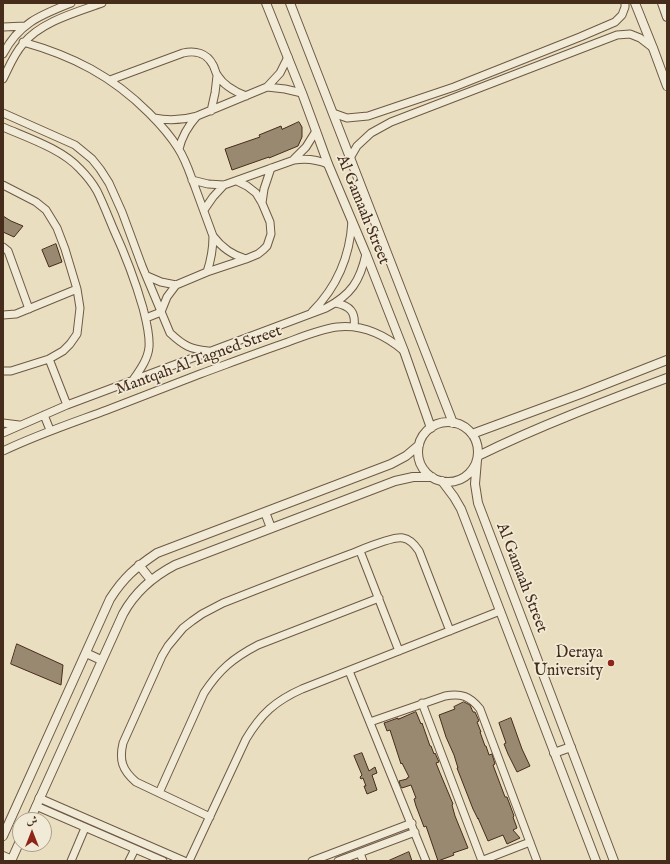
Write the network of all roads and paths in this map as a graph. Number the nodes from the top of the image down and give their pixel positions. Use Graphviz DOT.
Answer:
graph roads {
  1 [pos="71,3"];
  2 [pos="102,3"];
  3 [pos="267,3"];
  4 [pos="290,3"];
  5 [pos="625,3"];
  6 [pos="635,3"];
  7 [pos="662,3"];
  8 [pos="667,17"];
  9 [pos="25,26"];
  10 [pos="3,27"];
  11 [pos="24,42"];
  12 [pos="653,48"];
  13 [pos="3,54"];
  14 [pos="288,57"];
  15 [pos="217,76"];
  16 [pos="3,79"];
  17 [pos="110,80"];
  18 [pos="667,86"];
  19 [pos="267,87"];
  20 [pos="302,93"];
  21 [pos="246,96"];
  22 [pos="211,111"];
  23 [pos="3,113"];
  24 [pos="333,113"];
  25 [pos="197,116"];
  26 [pos="154,118"];
  27 [pos="25,123"];
  28 [pos="3,128"];
  29 [pos="316,132"];
  30 [pos="20,135"];
  31 [pos="179,149"];
  32 [pos="350,158"];
  33 [pos="294,160"];
  34 [pos="328,164"];
  35 [pos="271,168"];
  36 [pos="192,180"];
  37 [pos="237,180"];
  38 [pos="3,185"];
  39 [pos="224,185"];
  40 [pos="262,203"];
  41 [pos="204,210"];
  42 [pos="352,221"];
  43 [pos="213,236"];
  44 [pos="133,240"];
  45 [pos="121,245"];
  46 [pos="3,246"];
  47 [pos="366,254"];
  48 [pos="246,259"];
  49 [pos="207,272"];
  50 [pos="147,276"];
  51 [pos="176,285"];
  52 [pos="77,289"];
  53 [pos="336,303"];
  54 [pos="29,309"];
  55 [pos="161,312"];
  56 [pos="3,314"];
  57 [pos="310,314"];
  58 [pos="146,318"];
  59 [pos="354,327"];
  60 [pos="404,351"];
  61 [pos="210,352"];
  62 [pos="49,359"];
  63 [pos="667,360"];
  64 [pos="3,371"];
  65 [pos="133,380"];
  66 [pos="664,380"];
  67 [pos="67,405"];
  68 [pos="44,415"];
  69 [pos="3,423"];
  70 [pos="453,423"];
  71 [pos="21,425"];
  72 [pos="431,428"];
  73 [pos="50,430"];
  74 [pos="3,433"];
  75 [pos="472,434"];
  76 [pos="419,445"];
  77 [pos="3,451"];
  78 [pos="477,458"];
  79 [pos="432,477"];
  80 [pos="442,481"];
  81 [pos="265,512"];
  82 [pos="271,528"];
  83 [pos="360,551"];
  84 [pos="139,565"];
  85 [pos="151,580"];
  86 [pos="379,598"];
  87 [pos="500,611"];
  88 [pos="450,631"];
  89 [pos="399,651"];
  90 [pos="86,654"];
  91 [pos="101,660"];
  92 [pos="349,671"];
  93 [pos="422,704"];
  94 [pos="370,722"];
  95 [pos="571,747"];
  96 [pos="554,753"];
  97 [pos="159,793"];
  98 [pos="38,802"];
  99 [pos="34,812"];
  100 [pos="210,817"];
  101 [pos="412,824"];
  102 [pos="85,828"];
  103 [pos="415,832"];
  104 [pos="3,836"];
  105 [pos="530,842"];
  106 [pos="134,849"];
  107 [pos="360,853"];
  108 [pos="3,856"];
  109 [pos="12,860"];
  110 [pos="71,861"];
  111 [pos="129,861"];
  112 [pos="163,861"];
  113 [pos="184,861"];
  114 [pos="189,861"];
  115 [pos="312,861"];
  116 [pos="338,861"];
  117 [pos="363,861"];
  118 [pos="426,861"];
  119 [pos="482,861"];
  120 [pos="537,861"];
  121 [pos="596,861"];
  122 [pos="614,861"];
  1 -- 9 [label="street"];
  2 -- 11 [label="street"];
  3 -- 14 [label="street, Al Gamaah Street"];
  4 -- 24 [label="street, Al Gamaah Street"];
  5 -- 24 [label="street"];
  6 -- 12 [label="street"];
  7 -- 8 [label="street"];
  9 -- 10 [label="street"];
  9 -- 13 [label="street"];
  11 -- 16 [label="street"];
  11 -- 17 [label="street"];
  12 -- 18 [label="street"];
  12 -- 32 [label="street"];
  14 -- 19 [label="street"];
  14 -- 20 [label="street, Al Gamaah Street"];
  15 -- 17 [label="street"];
  15 -- 21 [label="street"];
  15 -- 22 [label="street"];
  17 -- 26 [label="street"];
  19 -- 20 [label="street"];
  19 -- 21 [label="street"];
  20 -- 29 [label="street, Al Gamaah Street"];
  21 -- 22 [label="street"];
  22 -- 25 [label="street"];
  23 -- 27 [label="street"];
  24 -- 32 [label="street, Al Gamaah Street"];
  25 -- 26 [label="street"];
  25 -- 31 [label="street"];
  26 -- 31 [label="street"];
  27 -- 30 [label="street"];
  27 -- 44 [label="street"];
  28 -- 30 [label="street"];
  29 -- 33 [label="street"];
  29 -- 34 [label="street, Al Gamaah Street"];
  30 -- 45 [label="street"];
  31 -- 36 [label="street"];
  32 -- 70 [label="street, Al Gamaah Street"];
  33 -- 34 [label="street"];
  33 -- 35 [label="street"];
  34 -- 42 [label="street, Al Gamaah Street"];
  35 -- 37 [label="street"];
  35 -- 40 [label="street"];
  36 -- 39 [label="street"];
  36 -- 41 [label="street"];
  37 -- 39 [label="street"];
  37 -- 40 [label="street"];
  38 -- 52 [label="street"];
  39 -- 41 [label="street"];
  40 -- 48 [label="street"];
  41 -- 43 [label="street"];
  42 -- 47 [label="street, Al Gamaah Street"];
  42 -- 57 [label="street"];
  43 -- 48 [label="street"];
  43 -- 49 [label="street"];
  44 -- 45 [label="street"];
  44 -- 50 [label="street"];
  45 -- 58 [label="street"];
  46 -- 54 [label="street"];
  47 -- 53 [label="street, Mantqah Al Tagned Street"];
  47 -- 60 [label="street, Al Gamaah Street"];
  48 -- 49 [label="street"];
  49 -- 51 [label="street"];
  50 -- 51 [label="street"];
  50 -- 55 [label="street"];
  51 -- 55 [label="street"];
  52 -- 54 [label="street"];
  52 -- 62 [label="street"];
  53 -- 57 [label="street, Mantqah Al Tagned Street"];
  53 -- 59 [label="street"];
  54 -- 56 [label="street"];
  55 -- 58 [label="street"];
  55 -- 61 [label="street"];
  57 -- 61 [label="street, Mantqah Al Tagned Street"];
  58 -- 65 [label="street"];
  59 -- 60 [label="street, Mantqah Al Tagned Street"];
  59 -- 73 [label="street, Mantqah Al Tagned Street"];
  60 -- 72 [label="street, Al Gamaah Street"];
  61 -- 65 [label="street, Mantqah Al Tagned Street"];
  62 -- 64 [label="street"];
  62 -- 67 [label="street"];
  63 -- 75 [label="street"];
  65 -- 67 [label="street, Mantqah Al Tagned Street"];
  66 -- 78 [label="street"];
  67 -- 68 [label="street, Mantqah Al Tagned Street"];
  68 -- 71 [label="street, Mantqah Al Tagned Street"];
  68 -- 73 [label="street"];
  69 -- 71 [label="street"];
  70 -- 72 [label="street"];
  70 -- 75 [label="street"];
  71 -- 74 [label="street, Mantqah Al Tagned Street"];
  72 -- 76 [label="street"];
  73 -- 77 [label="street, Mantqah Al Tagned Street"];
  75 -- 78 [label="street"];
  76 -- 79 [label="street"];
  76 -- 81 [label="street"];
  78 -- 80 [label="street"];
  78 -- 95 [label="street, Al Gamaah Street"];
  79 -- 80 [label="street"];
  79 -- 82 [label="street"];
  80 -- 87 [label="street, Al Gamaah Street"];
  81 -- 82 [label="street"];
  81 -- 84 [label="street"];
  82 -- 85 [label="street"];
  83 -- 86 [label="street"];
  83 -- 88 [label="street"];
  83 -- 97 [label="street"];
  84 -- 85 [label="street"];
  84 -- 90 [label="street"];
  85 -- 91 [label="street"];
  86 -- 89 [label="street"];
  86 -- 97 [label="street"];
  87 -- 88 [label="street"];
  87 -- 96 [label="street, Al Gamaah Street"];
  88 -- 89 [label="street"];
  89 -- 92 [label="street"];
  90 -- 91 [label="street"];
  90 -- 104 [label="street"];
  91 -- 98 [label="street"];
  92 -- 94 [label="street"];
  92 -- 100 [label="street"];
  93 -- 94 [label="street"];
  93 -- 105 [label="street"];
  93 -- 119 [label="street"];
  94 -- 101 [label="street"];
  95 -- 96 [label="street"];
  95 -- 122 [label="street, Al Gamaah Street"];
  96 -- 121 [label="street, Al Gamaah Street"];
  97 -- 100 [label="street"];
  98 -- 99 [label="street"];
  98 -- 102 [label="street"];
  98 -- 113 [label="street"];
  100 -- 114 [label="street"];
  101 -- 103 [label="street"];
  101 -- 115 [label="street"];
  102 -- 106 [label="street"];
  102 -- 110 [label="street"];
  103 -- 107 [label="street"];
  103 -- 118 [label="street"];
  105 -- 119 [label="street"];
  105 -- 120 [label="street"];
  106 -- 111 [label="street"];
  106 -- 112 [label="street"];
  107 -- 116 [label="street"];
  107 -- 117 [label="street"];
  108 -- 109 [label="street"];
}
